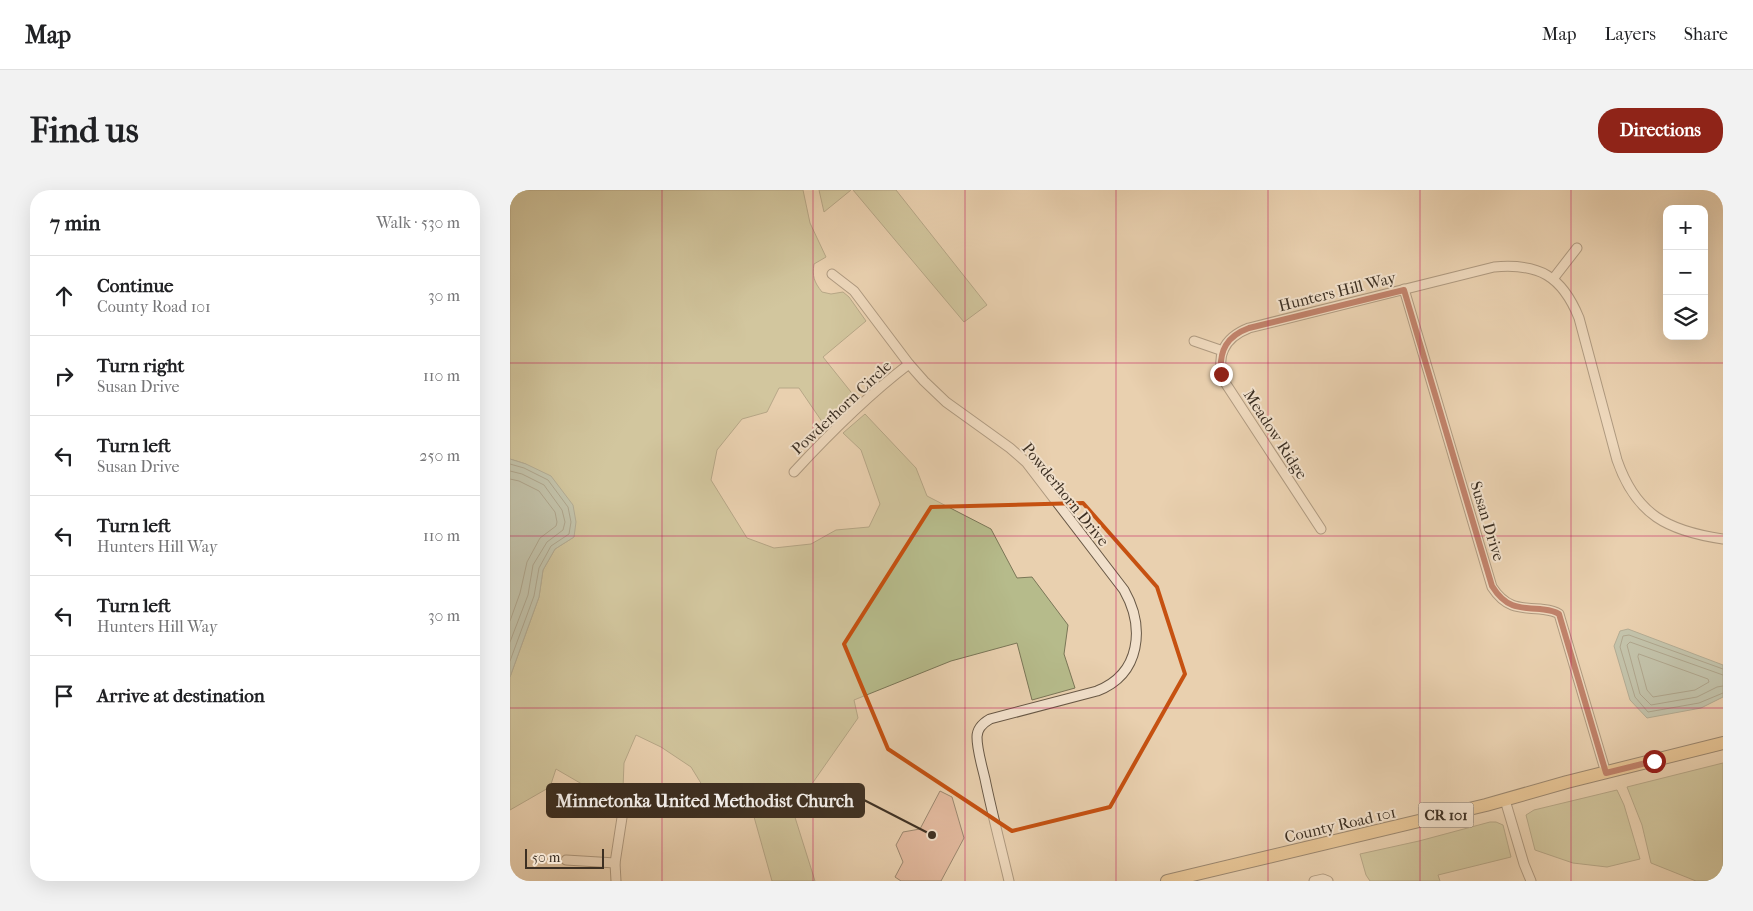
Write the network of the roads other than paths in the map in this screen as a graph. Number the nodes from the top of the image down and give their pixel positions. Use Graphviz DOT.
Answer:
graph roads {
  1 [pos="1577,248"];
  2 [pos="832,274"];
  3 [pos="1553,280"];
  4 [pos="1404,290"];
  5 [pos="1194,341"];
  6 [pos="1223,351"];
  7 [pos="909,364"];
  8 [pos="794,472"];
  9 [pos="1321,529"];
  10 [pos="1723,539"];
  11 [pos="1723,743"];
  12 [pos="1606,773"];
  13 [pos="1506,800"];
  14 [pos="623,811"];
  15 [pos="566,860"];
  16 [pos="615,862"];
  17 [pos="616,881"];
  18 [pos="1009,881"];
  19 [pos="1167,881"];
  20 [pos="1314,881"];
  21 [pos="1328,881"];
  22 [pos="1531,881"];
  1 -- 3 [label="street"];
  2 -- 7 [label="street, Powderhorn Drive"];
  3 -- 4 [label="street, Hunters Hill Way"];
  3 -- 10 [label="street, Hunters Hill Way"];
  4 -- 6 [label="street, Hunters Hill Way"];
  4 -- 12 [label="street, Susan Drive"];
  5 -- 6 [label="street"];
  6 -- 9 [label="street, Meadow Ridge"];
  7 -- 8 [label="street, Powderhorn Circle"];
  7 -- 18 [label="street, Powderhorn Drive"];
  11 -- 12 [label="main road, County Road 101 / CR 101"];
  12 -- 13 [label="main road, County Road 101 / CR 101"];
  13 -- 19 [label="main road, County Road 101 / CR 101"];
  13 -- 22 [label="street"];
  14 -- 16 [label="street"];
  15 -- 16 [label="street"];
  16 -- 17 [label="street"];
  20 -- 21 [label="street"];
}
